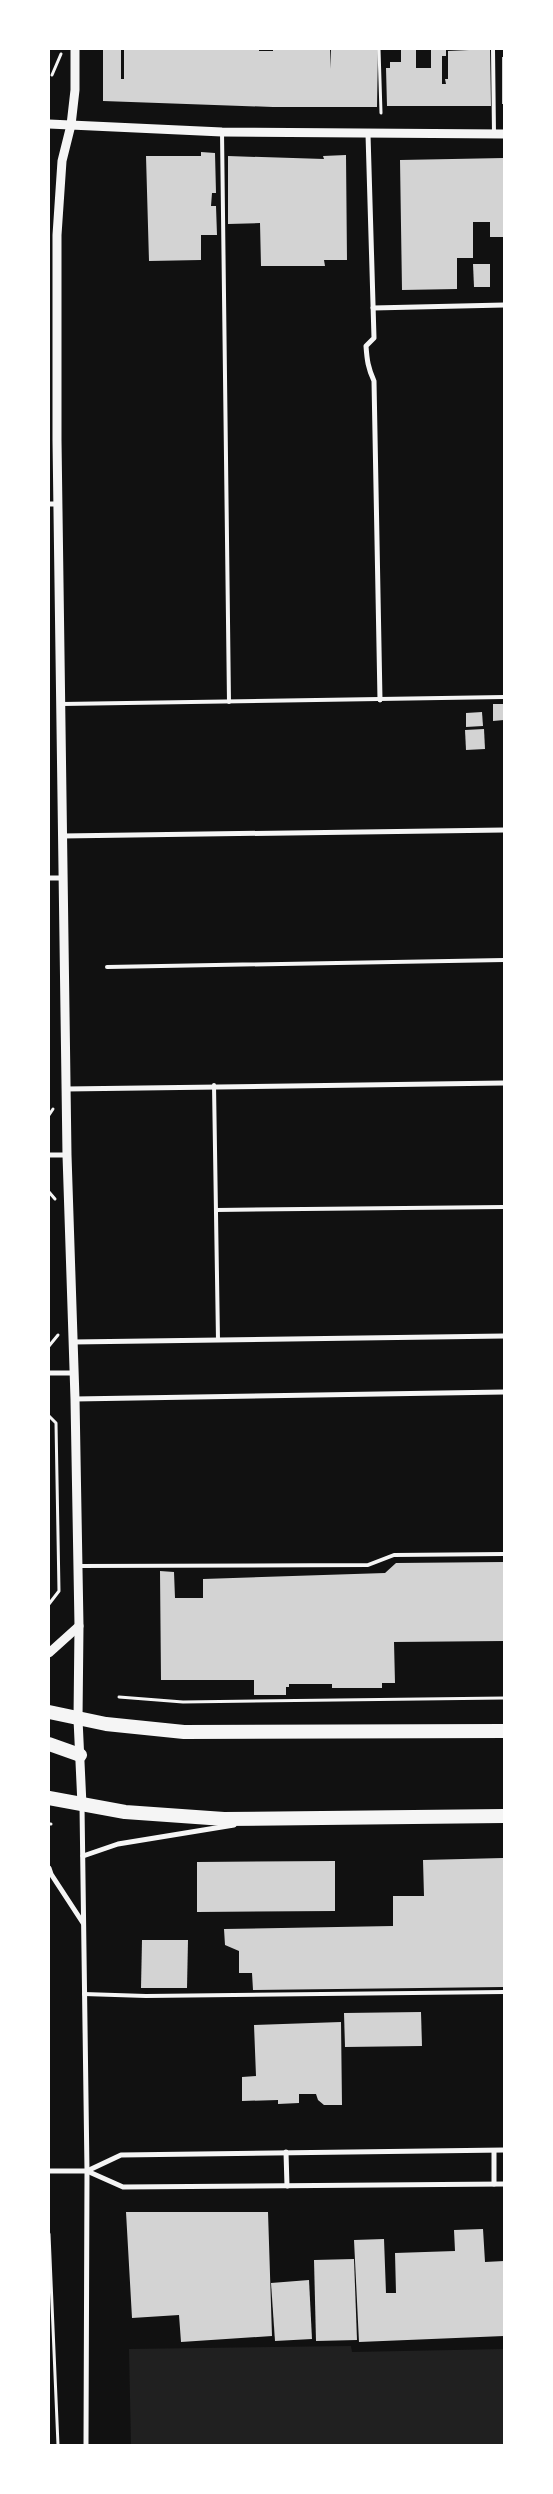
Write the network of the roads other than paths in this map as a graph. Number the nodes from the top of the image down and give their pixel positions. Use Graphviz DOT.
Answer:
graph roads {
  1 [pos="75,49"];
  2 [pos="493,49"];
  3 [pos="49,124"];
  4 [pos="70,126"];
  5 [pos="222,132"];
  6 [pos="368,134"];
  7 [pos="494,134"];
  8 [pos="504,134"];
  9 [pos="504,305"];
  10 [pos="373,308"];
  11 [pos="53,504"];
  12 [pos="504,697"];
  13 [pos="380,700"];
  14 [pos="229,702"];
  15 [pos="60,704"];
  16 [pos="504,830"];
  17 [pos="62,836"];
  18 [pos="49,878"];
  19 [pos="63,878"];
  20 [pos="504,960"];
  21 [pos="107,966"];
  22 [pos="504,1083"];
  23 [pos="214,1085"];
  24 [pos="66,1089"];
  25 [pos="49,1154"];
  26 [pos="67,1154"];
  27 [pos="504,1207"];
  28 [pos="216,1210"];
  29 [pos="504,1336"];
  30 [pos="218,1340"];
  31 [pos="73,1342"];
  32 [pos="49,1373"];
  33 [pos="74,1373"];
  34 [pos="504,1392"];
  35 [pos="75,1399"];
  36 [pos="504,1554"];
  37 [pos="78,1566"];
  38 [pos="79,1626"];
  39 [pos="49,1653"];
  40 [pos="49,1712"];
  41 [pos="78,1719"];
  42 [pos="504,1731"];
  43 [pos="49,1744"];
  44 [pos="80,1755"];
  45 [pos="49,1798"];
  46 [pos="82,1805"];
  47 [pos="504,1816"];
  48 [pos="271,1819"];
  49 [pos="83,1856"];
  50 [pos="49,1868"];
  51 [pos="83,1923"];
  52 [pos="504,1992"];
  53 [pos="84,1994"];
  54 [pos="494,2150"];
  55 [pos="504,2150"];
  56 [pos="286,2152"];
  57 [pos="49,2171"];
  58 [pos="87,2171"];
  59 [pos="494,2184"];
  60 [pos="504,2184"];
  61 [pos="287,2186"];
  62 [pos="86,2445"];
  1 -- 4 [label="street"];
  2 -- 7 [label="lane"];
  3 -- 4 [label="street"];
  4 -- 5 [label="street"];
  4 -- 11 [label="street"];
  5 -- 6 [label="street"];
  5 -- 14 [label="lane"];
  6 -- 7 [label="street"];
  6 -- 10 [label="street"];
  7 -- 8 [label="street"];
  9 -- 10 [label="street"];
  10 -- 13 [label="street"];
  11 -- 15 [label="street"];
  12 -- 13 [label="lane"];
  13 -- 14 [label="lane"];
  14 -- 15 [label="lane"];
  15 -- 17 [label="street"];
  16 -- 17 [label="street"];
  17 -- 19 [label="street"];
  18 -- 19 [label="street"];
  19 -- 24 [label="street"];
  20 -- 21 [label="lane"];
  22 -- 23 [label="street"];
  23 -- 24 [label="street"];
  23 -- 28 [label="lane"];
  24 -- 26 [label="street"];
  25 -- 26 [label="street"];
  26 -- 31 [label="street"];
  27 -- 28 [label="lane"];
  28 -- 30 [label="lane"];
  29 -- 30 [label="street"];
  30 -- 31 [label="street"];
  31 -- 33 [label="street"];
  32 -- 33 [label="street"];
  33 -- 35 [label="street"];
  34 -- 35 [label="street"];
  35 -- 37 [label="street"];
  36 -- 37 [label="lane"];
  37 -- 38 [label="street"];
  38 -- 39 [label="street"];
  38 -- 41 [label="street"];
  40 -- 41 [label="highway"];
  41 -- 42 [label="highway"];
  41 -- 44 [label="street"];
  43 -- 44 [label="highway"];
  44 -- 46 [label="street"];
  45 -- 46 [label="highway"];
  46 -- 48 [label="highway"];
  46 -- 49 [label="street"];
  47 -- 48 [label="highway"];
  48 -- 49 [label="street"];
  49 -- 51 [label="street"];
  50 -- 51 [label="street"];
  51 -- 53 [label="street"];
  52 -- 53 [label="lane"];
  53 -- 58 [label="street"];
  54 -- 55 [label="street"];
  54 -- 56 [label="street"];
  54 -- 59 [label="street"];
  56 -- 58 [label="street"];
  56 -- 61 [label="street"];
  57 -- 58 [label="street"];
  58 -- 61 [label="street"];
  58 -- 62 [label="street"];
  59 -- 60 [label="street"];
  59 -- 61 [label="street"];
}
